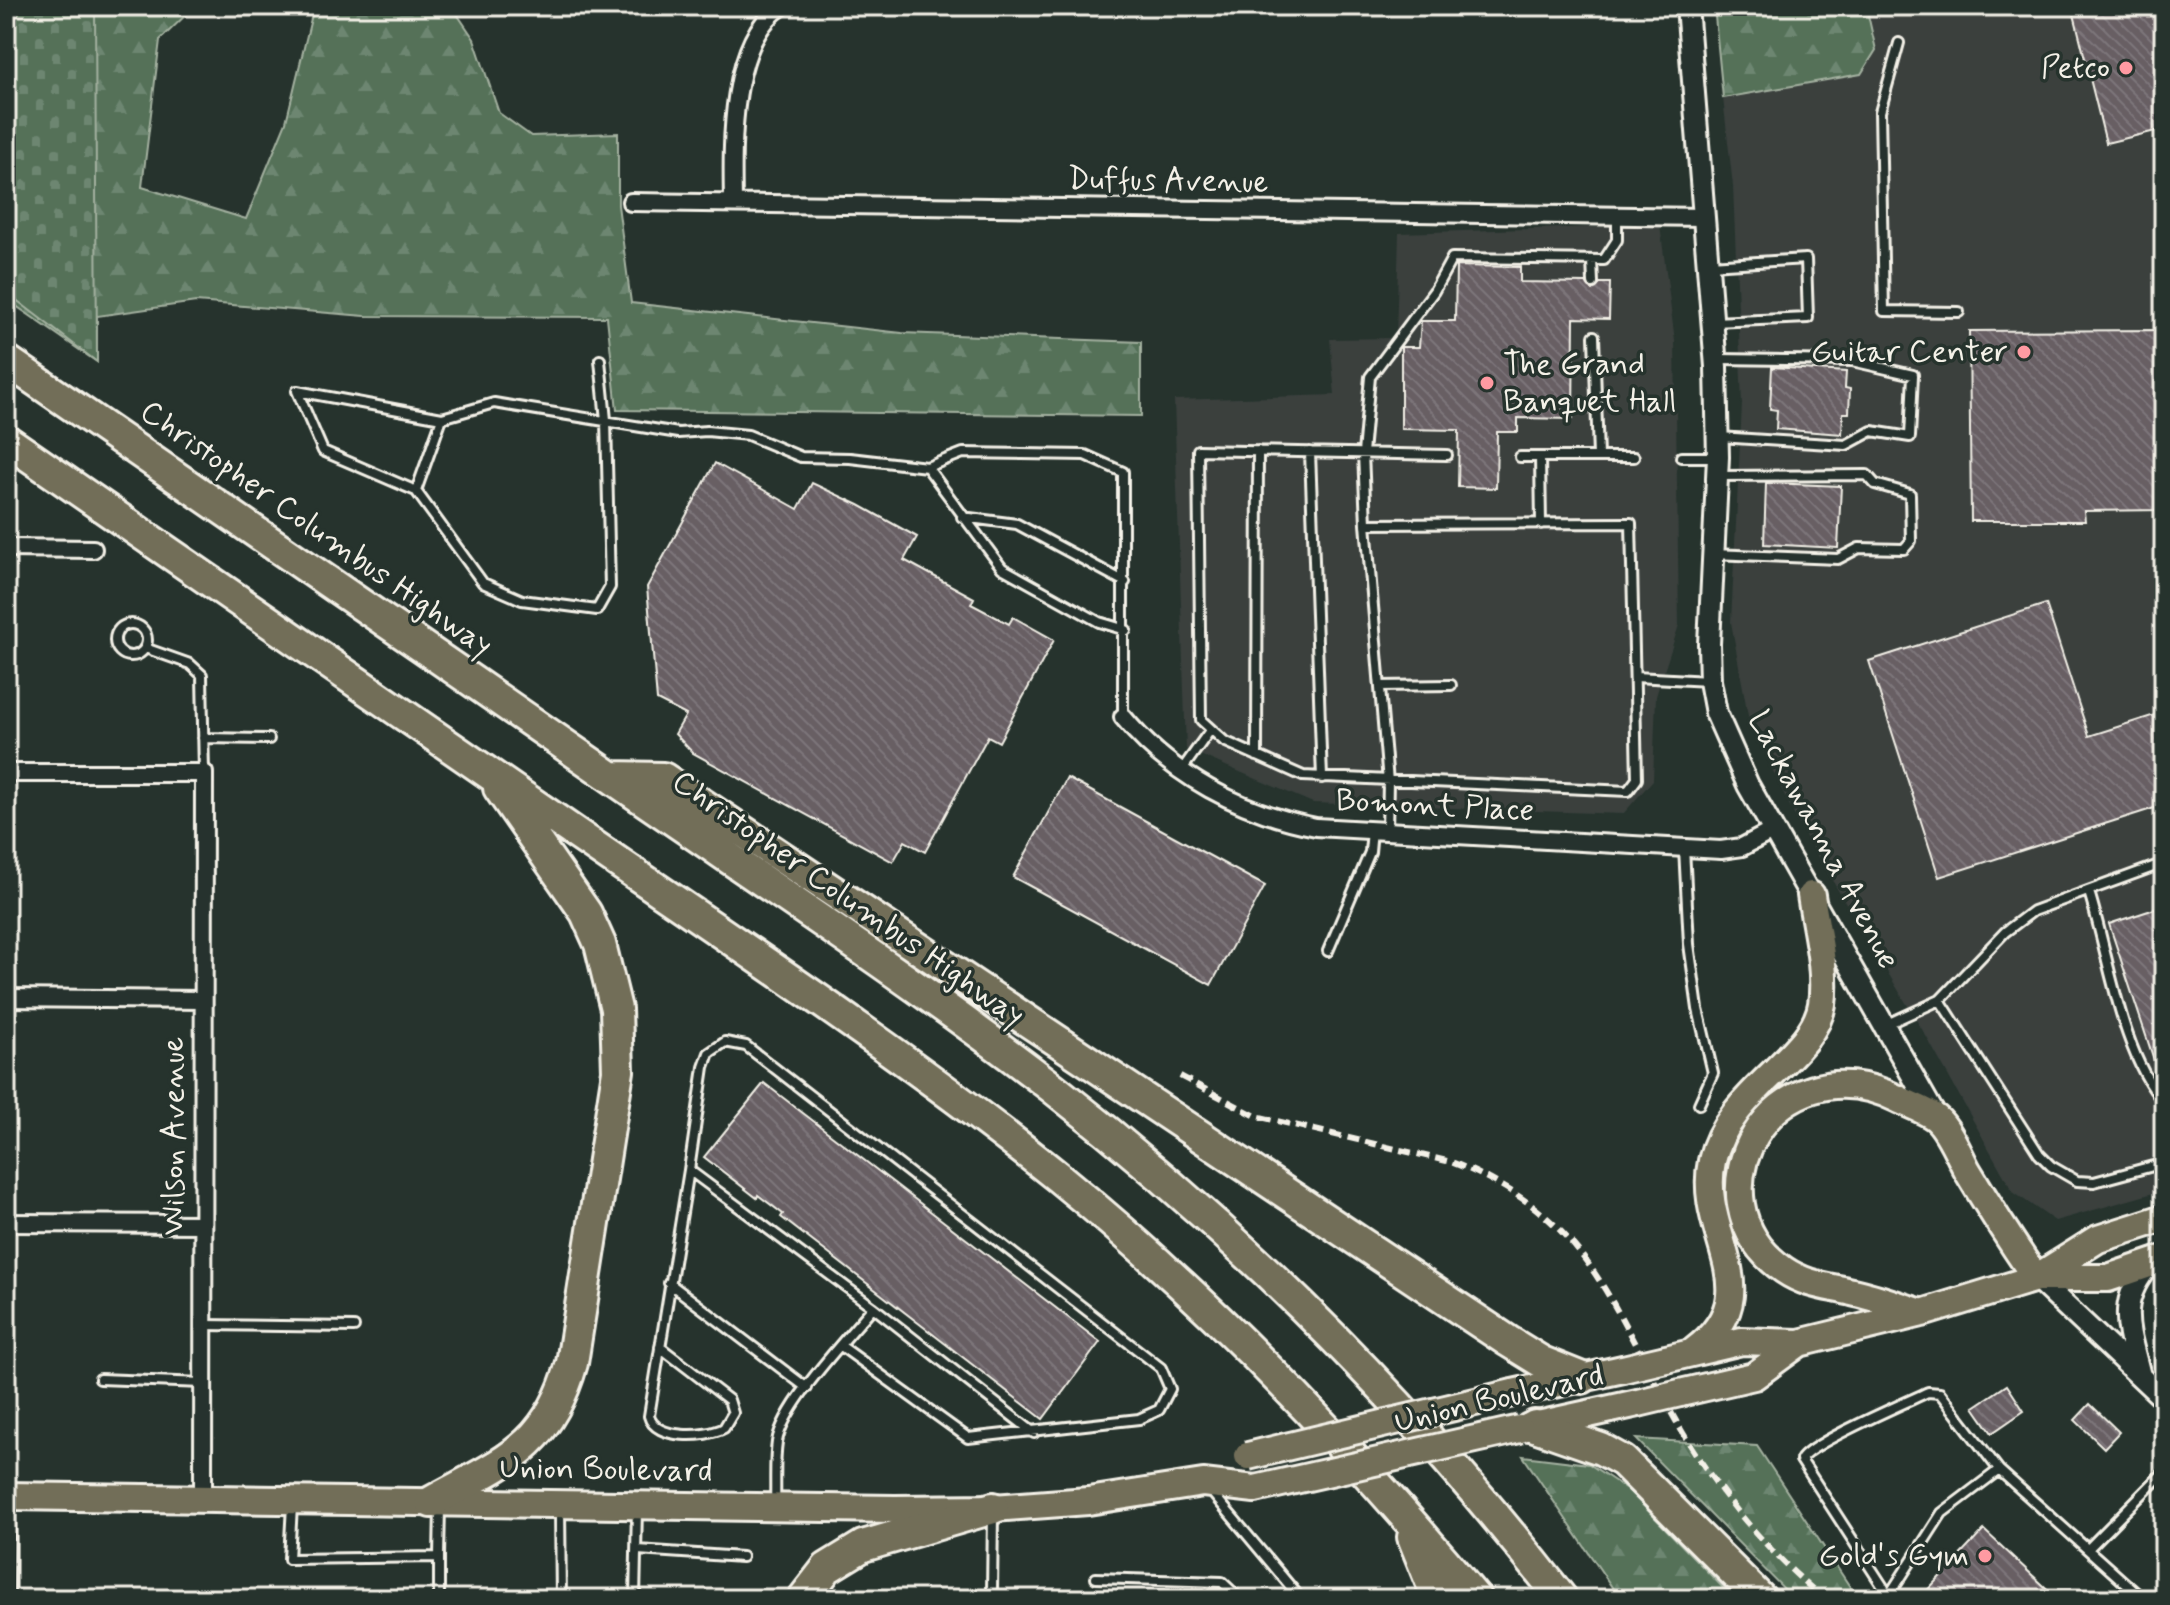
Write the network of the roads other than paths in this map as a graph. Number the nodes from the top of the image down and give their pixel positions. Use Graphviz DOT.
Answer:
graph roads {
  1 [pos="782,6"];
  2 [pos="1687,6"];
  3 [pos="1899,43"];
  4 [pos="631,202"];
  5 [pos="733,202"];
  6 [pos="1617,217"];
  7 [pos="1703,217"];
  8 [pos="1592,260"];
  9 [pos="1707,265"];
  10 [pos="1593,283"];
  11 [pos="1959,312"];
  12 [pos="1712,322"];
  13 [pos="1594,336"];
  14 [pos="1715,359"];
  15 [pos="6,360"];
  16 [pos="600,360"];
  17 [pos="442,418"];
  18 [pos="606,420"];
  19 [pos="6,440"];
  20 [pos="1258,451"];
  21 [pos="1310,452"];
  22 [pos="1363,453"];
  23 [pos="1447,455"];
  24 [pos="1520,457"];
  25 [pos="1540,457"];
  26 [pos="1598,457"];
  27 [pos="1634,457"];
  28 [pos="1681,457"];
  29 [pos="1718,457"];
  30 [pos="927,467"];
  31 [pos="416,491"];
  32 [pos="962,517"];
  33 [pos="1366,524"];
  34 [pos="1541,524"];
  35 [pos="6,548"];
  36 [pos="93,549"];
  37 [pos="1712,554"];
  38 [pos="1125,582"];
  39 [pos="1126,630"];
  40 [pos="145,648"];
  41 [pos="1635,677"];
  42 [pos="1710,681"];
  43 [pos="1451,685"];
  44 [pos="1380,686"];
  45 [pos="1123,717"];
  46 [pos="1211,729"];
  47 [pos="203,738"];
  48 [pos="269,739"];
  49 [pos="1257,756"];
  50 [pos="487,772"];
  51 [pos="1181,772"];
  52 [pos="6,773"];
  53 [pos="204,773"];
  54 [pos="612,777"];
  55 [pos="1322,778"];
  56 [pos="1388,782"];
  57 [pos="1774,830"];
  58 [pos="1379,831"];
  59 [pos="1684,848"];
  60 [pos="2164,863"];
  61 [pos="2089,892"];
  62 [pos="1811,895"];
  63 [pos="1328,951"];
  64 [pos="6,998"];
  65 [pos="202,1000"];
  66 [pos="1940,1000"];
  67 [pos="1884,1025"];
  68 [pos="2164,1102"];
  69 [pos="1699,1104"];
  70 [pos="1937,1119"];
  71 [pos="2164,1163"];
  72 [pos="689,1170"];
  73 [pos="2164,1218"];
  74 [pos="6,1223"];
  75 [pos="202,1224"];
  76 [pos="2158,1261"];
  77 [pos="2036,1278"];
  78 [pos="669,1283"];
  79 [pos="873,1307"];
  80 [pos="1922,1313"];
  81 [pos="202,1325"];
  82 [pos="354,1327"];
  83 [pos="1799,1343"];
  84 [pos="841,1346"];
  85 [pos="660,1347"];
  86 [pos="1678,1356"];
  87 [pos="2140,1376"];
  88 [pos="1582,1378"];
  89 [pos="100,1379"];
  90 [pos="203,1383"];
  91 [pos="807,1388"];
  92 [pos="2164,1399"];
  93 [pos="1527,1428"];
  94 [pos="1034,1433"];
  95 [pos="1999,1470"];
  96 [pos="2164,1472"];
  97 [pos="1203,1483"];
  98 [pos="8,1496"];
  99 [pos="203,1499"];
  100 [pos="292,1500"];
  101 [pos="435,1502"];
  102 [pos="560,1504"];
  103 [pos="637,1505"];
  104 [pos="775,1505"];
  105 [pos="993,1508"];
  106 [pos="1403,1513"];
  107 [pos="2089,1548"];
  108 [pos="638,1550"];
  109 [pos="439,1557"];
  110 [pos="742,1557"];
  111 [pos="1096,1578"];
  112 [pos="992,1593"];
  113 [pos="9,1599"];
  114 [pos="439,1599"];
  115 [pos="561,1599"];
  116 [pos="635,1599"];
  117 [pos="803,1599"];
  118 [pos="1240,1599"];
  119 [pos="1301,1599"];
  120 [pos="1438,1599"];
  121 [pos="1476,1599"];
  122 [pos="1562,1599"];
  123 [pos="1761,1599"];
  124 [pos="2143,1599"];
  1 -- 5 [label="street"];
  2 -- 7 [label="street, Lackawanna Avenue"];
  3 -- 11 [label="lane"];
  4 -- 5 [label="street, Duffus Avenue"];
  5 -- 6 [label="street, Duffus Avenue"];
  6 -- 7 [label="street, Duffus Avenue"];
  6 -- 8 [label="lane"];
  7 -- 9 [label="street, Lackawanna Avenue"];
  8 -- 10 [label="lane"];
  8 -- 22 [label="lane"];
  9 -- 12 [label="street, Lackawanna Avenue"];
  9 -- 12 [label="lane"];
  12 -- 14 [label="street, Lackawanna Avenue"];
  13 -- 26 [label="lane"];
  14 -- 29 [label="street, Lackawanna Avenue"];
  14 -- 29 [label="lane"];
  15 -- 54 [label="highway, Christopher Columbus Highway"];
  16 -- 18 [label="lane"];
  17 -- 18 [label="lane"];
  17 -- 31 [label="lane"];
  17 -- 31 [label="lane"];
  18 -- 30 [label="lane"];
  18 -- 31 [label="lane"];
  19 -- 50 [label="highway"];
  20 -- 21 [label="lane"];
  20 -- 46 [label="lane"];
  20 -- 49 [label="lane"];
  21 -- 22 [label="lane"];
  21 -- 55 [label="lane"];
  22 -- 23 [label="lane"];
  22 -- 33 [label="lane"];
  24 -- 25 [label="lane"];
  25 -- 26 [label="lane"];
  25 -- 34 [label="lane"];
  26 -- 27 [label="lane"];
  28 -- 29 [label="lane"];
  29 -- 37 [label="street, Lackawanna Avenue"];
  29 -- 37 [label="lane"];
  30 -- 32 [label="lane"];
  30 -- 38 [label="lane"];
  32 -- 38 [label="lane"];
  32 -- 39 [label="lane"];
  33 -- 34 [label="lane"];
  33 -- 44 [label="lane"];
  34 -- 41 [label="lane"];
  35 -- 36 [label="street"];
  37 -- 42 [label="street, Lackawanna Avenue"];
  38 -- 39 [label="lane"];
  39 -- 45 [label="lane"];
  40 -- 47 [label="lane"];
  41 -- 42 [label="lane"];
  41 -- 56 [label="lane"];
  42 -- 57 [label="street, Lackawanna Avenue"];
  43 -- 44 [label="lane"];
  44 -- 56 [label="lane"];
  45 -- 51 [label="street, Bomont Place"];
  46 -- 49 [label="lane"];
  46 -- 51 [label="lane"];
  47 -- 48 [label="lane"];
  47 -- 53 [label="lane"];
  49 -- 55 [label="lane"];
  50 -- 101 [label="highway"];
  50 -- 106 [label="highway"];
  51 -- 58 [label="street, Bomont Place"];
  52 -- 53 [label="street"];
  53 -- 65 [label="street, Wilson Avenue"];
  54 -- 88 [label="highway"];
  54 -- 122 [label="highway, Christopher Columbus Highway"];
  55 -- 56 [label="lane"];
  56 -- 58 [label="lane"];
  57 -- 59 [label="street, Bomont Place"];
  57 -- 62 [label="street, Lackawanna Avenue"];
  58 -- 59 [label="street, Bomont Place"];
  58 -- 63 [label="lane"];
  59 -- 69 [label="lane"];
  60 -- 61 [label="lane"];
  61 -- 66 [label="lane"];
  61 -- 68 [label="lane"];
  62 -- 67 [label="street, Lackawanna Avenue"];
  62 -- 86 [label="main road"];
  64 -- 65 [label="street"];
  65 -- 75 [label="street, Wilson Avenue"];
  66 -- 67 [label="lane"];
  66 -- 71 [label="lane"];
  67 -- 70 [label="street, Lackawanna Avenue"];
  70 -- 77 [label="main road, Lackawanna Avenue"];
  70 -- 80 [label="main road"];
  72 -- 78 [label="lane"];
  72 -- 79 [label="lane"];
  72 -- 94 [label="lane"];
  73 -- 77 [label="main road, Union Boulevard"];
  74 -- 75 [label="street"];
  75 -- 81 [label="street, Wilson Avenue"];
  76 -- 77 [label="main road, Union Boulevard"];
  76 -- 87 [label="street"];
  77 -- 80 [label="main road, Union Boulevard"];
  77 -- 87 [label="street"];
  78 -- 85 [label="lane"];
  78 -- 91 [label="lane"];
  79 -- 84 [label="lane"];
  79 -- 94 [label="lane"];
  80 -- 83 [label="main road, Union Boulevard"];
  81 -- 82 [label="lane"];
  81 -- 90 [label="street, Wilson Avenue"];
  83 -- 86 [label="main road, Union Boulevard"];
  83 -- 93 [label="main road, Union Boulevard, bridge"];
  84 -- 91 [label="lane"];
  84 -- 94 [label="lane"];
  85 -- 85 [label="lane"];
  86 -- 88 [label="main road, Union Boulevard, bridge"];
  87 -- 92 [label="street"];
  88 -- 97 [label="main road, Union Boulevard, bridge"];
  89 -- 90 [label="lane"];
  90 -- 99 [label="street, Wilson Avenue"];
  91 -- 104 [label="lane"];
  93 -- 97 [label="main road, Union Boulevard, bridge"];
  93 -- 123 [label="highway"];
  95 -- 95 [label="lane"];
  95 -- 107 [label="lane"];
  96 -- 107 [label="lane"];
  97 -- 105 [label="main road, Union Boulevard"];
  97 -- 119 [label="lane"];
  98 -- 99 [label="main road, Union Boulevard"];
  98 -- 113 [label="lane"];
  99 -- 100 [label="main road, Union Boulevard"];
  100 -- 101 [label="main road, Union Boulevard"];
  100 -- 109 [label="lane"];
  101 -- 102 [label="main road, Union Boulevard"];
  101 -- 109 [label="lane"];
  102 -- 103 [label="main road, Union Boulevard"];
  102 -- 115 [label="lane"];
  103 -- 104 [label="main road, Union Boulevard"];
  103 -- 108 [label="lane"];
  104 -- 105 [label="main road, Union Boulevard"];
  105 -- 112 [label="lane"];
  105 -- 117 [label="highway"];
  106 -- 120 [label="highway"];
  106 -- 121 [label="highway"];
  107 -- 124 [label="lane"];
  108 -- 110 [label="lane"];
  108 -- 116 [label="lane"];
  109 -- 114 [label="lane"];
  111 -- 118 [label="lane"];
}
